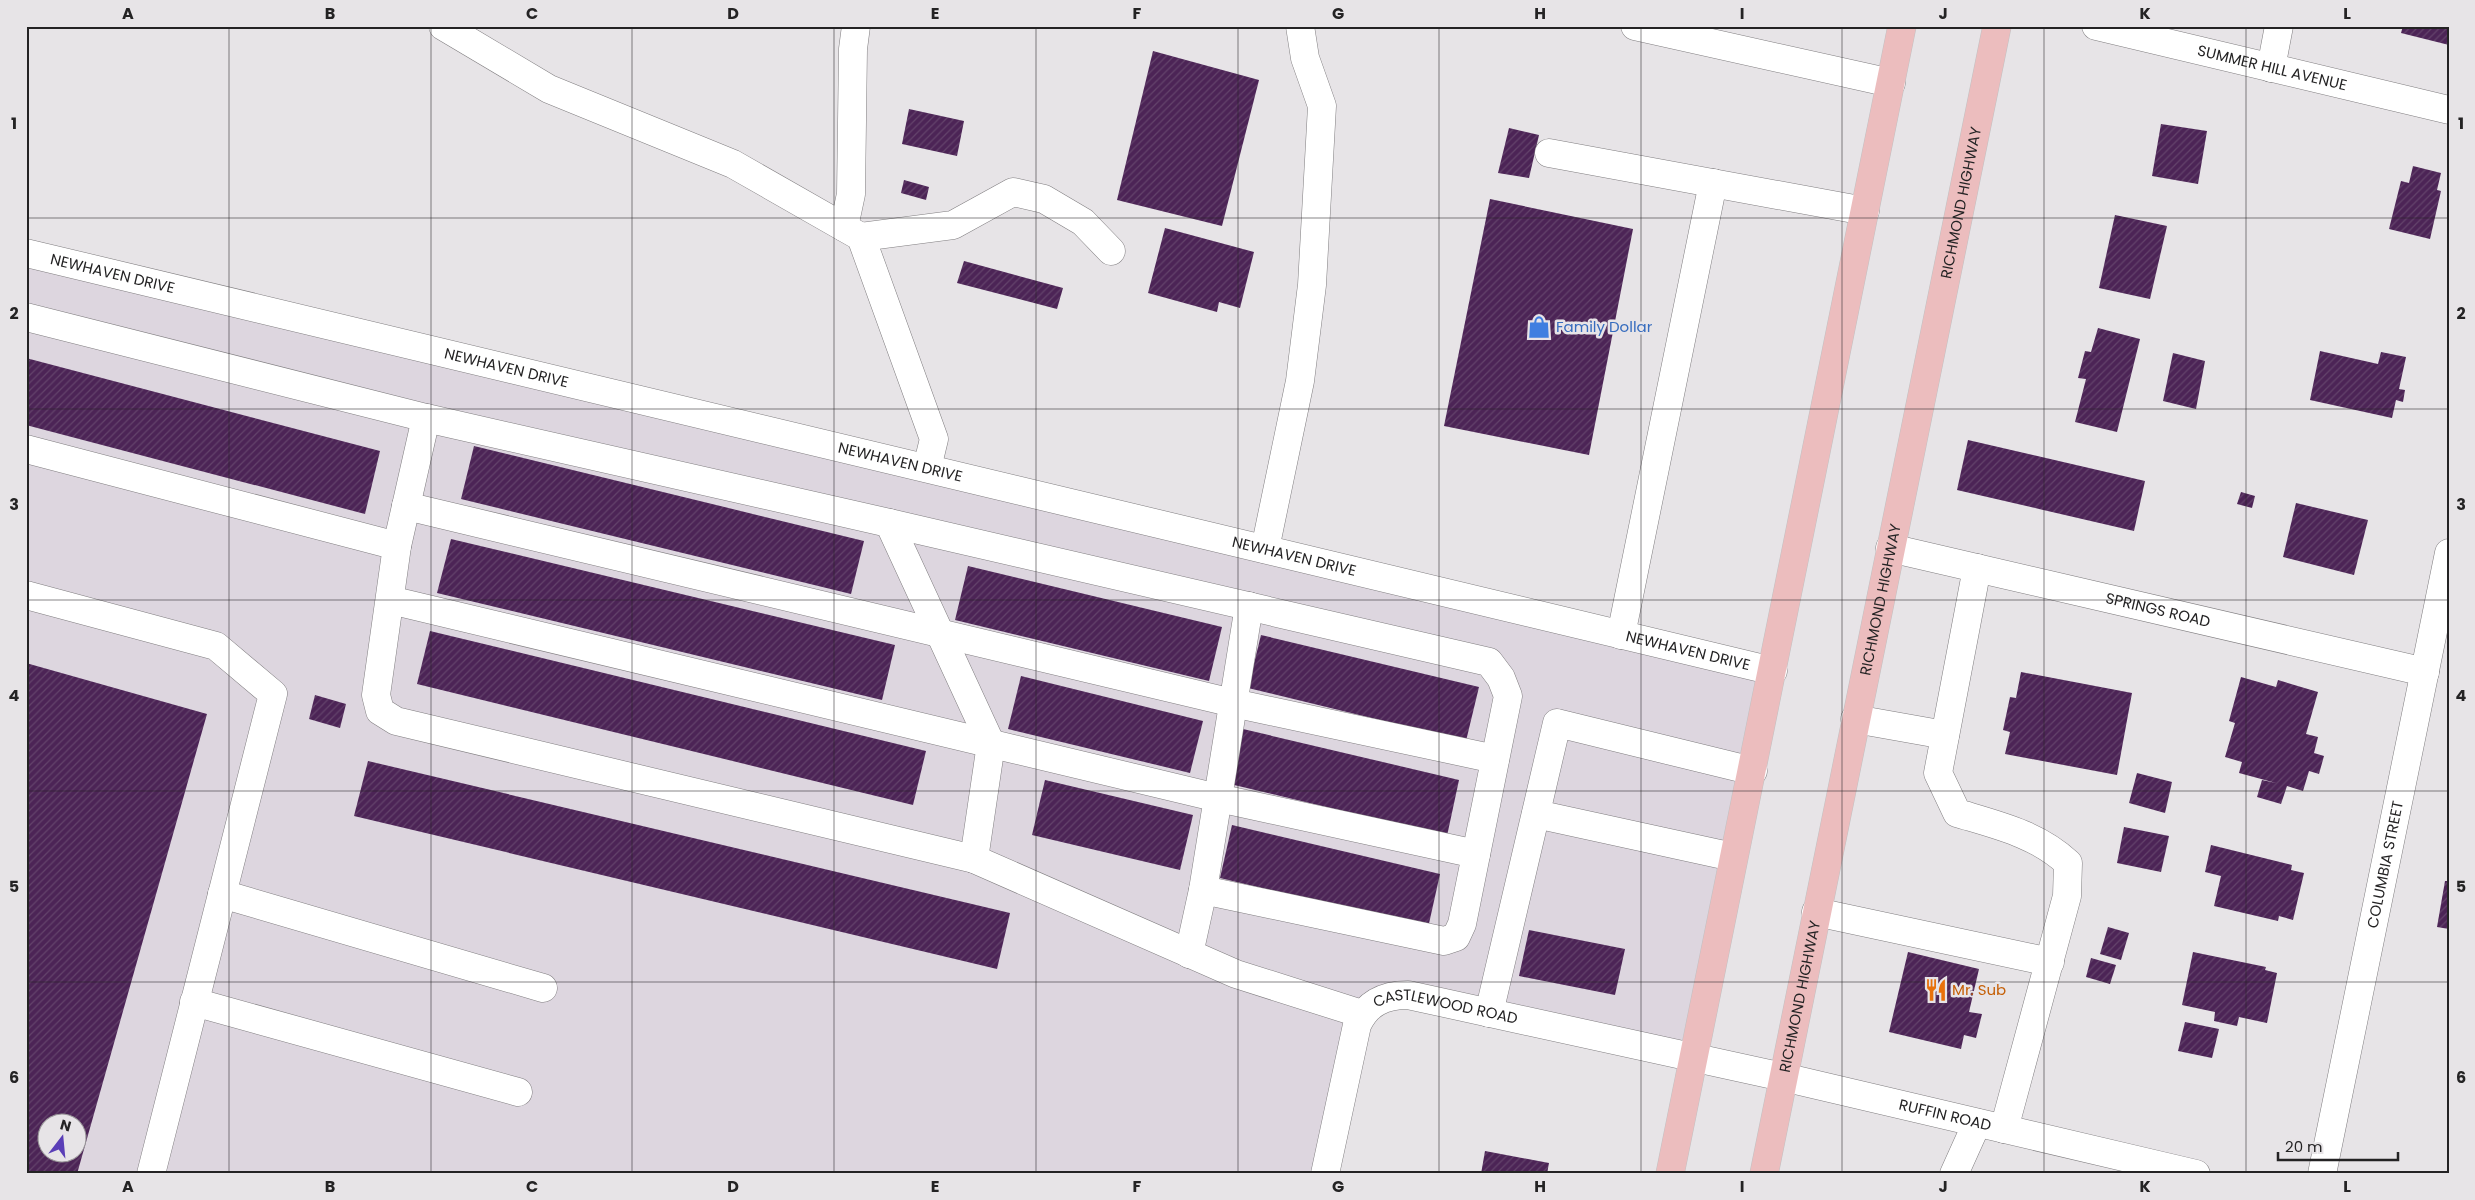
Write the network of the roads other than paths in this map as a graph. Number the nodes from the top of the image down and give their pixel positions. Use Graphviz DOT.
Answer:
graph roads {
  1 [pos="443,26"];
  2 [pos="856,26"];
  3 [pos="1300,26"];
  4 [pos="1635,26"];
  5 [pos="1902,26"];
  6 [pos="1997,26"];
  7 [pos="2096,26"];
  8 [pos="2279,26"];
  9 [pos="2271,68"];
  10 [pos="1890,84"];
  11 [pos="2449,110"];
  12 [pos="1549,153"];
  13 [pos="1713,183"];
  14 [pos="1865,211"];
  15 [pos="853,232"];
  16 [pos="1111,251"];
  17 [pos="26,253"];
  18 [pos="26,317"];
  19 [pos="426,418"];
  20 [pos="26,449"];
  21 [pos="927,468"];
  22 [pos="406,506"];
  23 [pos="889,523"];
  24 [pos="397,546"];
  25 [pos="1890,548"];
  26 [pos="1265,549"];
  27 [pos="2449,554"];
  28 [pos="1977,568"];
  29 [pos="26,595"];
  30 [pos="390,600"];
  31 [pos="1249,606"];
  32 [pos="940,634"];
  33 [pos="1622,635"];
  34 [pos="1773,671"];
  35 [pos="2425,672"];
  36 [pos="1233,703"];
  37 [pos="1855,719"];
  38 [pos="1945,734"];
  39 [pos="991,744"];
  40 [pos="1495,759"];
  41 [pos="1753,771"];
  42 [pos="1218,798"];
  43 [pos="1536,814"];
  44 [pos="1476,854"];
  45 [pos="1733,857"];
  46 [pos="974,859"];
  47 [pos="1203,890"];
  48 [pos="222,894"];
  49 [pos="1816,912"];
  50 [pos="1189,954"];
  51 [pos="2050,962"];
  52 [pos="543,988"];
  53 [pos="194,1002"];
  54 [pos="1489,1013"];
  55 [pos="1362,1014"];
  56 [pos="1695,1058"];
  57 [pos="1783,1077"];
  58 [pos="518,1092"];
  59 [pos="1977,1123"];
  60 [pos="2004,1129"];
  61 [pos="155,1173"];
  62 [pos="1325,1174"];
  63 [pos="1670,1174"];
  64 [pos="1764,1174"];
  65 [pos="1954,1174"];
  66 [pos="2196,1174"];
  67 [pos="2322,1174"];
  1 -- 15 [label="street"];
  2 -- 15 [label="street"];
  3 -- 26 [label="street"];
  4 -- 10 [label="street"];
  5 -- 10 [label="main road"];
  6 -- 25 [label="main road, RICHMOND HIGHWAY"];
  7 -- 9 [label="street, SUMMER HILL AVENUE"];
  8 -- 9 [label="street"];
  9 -- 11 [label="street, SUMMER HILL AVENUE"];
  10 -- 14 [label="main road"];
  12 -- 13 [label="street"];
  13 -- 14 [label="street"];
  13 -- 33 [label="street"];
  14 -- 34 [label="main road"];
  15 -- 16 [label="street"];
  15 -- 21 [label="street"];
  17 -- 21 [label="street, NEWHAVEN DRIVE"];
  18 -- 19 [label="street"];
  19 -- 22 [label="street"];
  19 -- 23 [label="street"];
  20 -- 24 [label="street"];
  21 -- 26 [label="street, NEWHAVEN DRIVE"];
  22 -- 24 [label="street"];
  22 -- 32 [label="street"];
  23 -- 31 [label="street"];
  23 -- 32 [label="street"];
  24 -- 30 [label="street"];
  25 -- 28 [label="street, SPRINGS ROAD"];
  25 -- 37 [label="main road, RICHMOND HIGHWAY"];
  26 -- 33 [label="street, NEWHAVEN DRIVE"];
  27 -- 35 [label="street, COLUMBIA STREET"];
  28 -- 35 [label="street, SPRINGS ROAD"];
  28 -- 38 [label="street"];
  29 -- 48 [label="street"];
  30 -- 39 [label="street"];
  30 -- 46 [label="street"];
  31 -- 36 [label="street"];
  31 -- 40 [label="street"];
  32 -- 36 [label="street"];
  32 -- 39 [label="street"];
  33 -- 34 [label="street, NEWHAVEN DRIVE"];
  34 -- 41 [label="main road"];
  35 -- 67 [label="street, COLUMBIA STREET"];
  36 -- 40 [label="street"];
  36 -- 42 [label="street"];
  37 -- 38 [label="street"];
  37 -- 49 [label="main road, RICHMOND HIGHWAY"];
  38 -- 51 [label="street"];
  39 -- 42 [label="street"];
  39 -- 46 [label="street"];
  40 -- 44 [label="street"];
  41 -- 43 [label="street"];
  41 -- 45 [label="main road"];
  42 -- 44 [label="street"];
  42 -- 47 [label="street"];
  43 -- 45 [label="street"];
  43 -- 54 [label="street"];
  44 -- 47 [label="street"];
  45 -- 56 [label="main road"];
  46 -- 50 [label="street"];
  47 -- 50 [label="street"];
  48 -- 52 [label="street"];
  48 -- 53 [label="street"];
  49 -- 51 [label="street"];
  49 -- 57 [label="main road, RICHMOND HIGHWAY"];
  50 -- 55 [label="street"];
  51 -- 60 [label="street"];
  53 -- 58 [label="street"];
  53 -- 61 [label="street"];
  54 -- 55 [label="street, CASTLEWOOD ROAD"];
  54 -- 56 [label="street, CASTLEWOOD ROAD"];
  55 -- 62 [label="street, CASTLEWOOD ROAD"];
  56 -- 57 [label="street, RUFFIN ROAD"];
  56 -- 63 [label="main road"];
  57 -- 59 [label="street, RUFFIN ROAD"];
  57 -- 64 [label="main road, RICHMOND HIGHWAY"];
  59 -- 60 [label="street, RUFFIN ROAD"];
  59 -- 65 [label="street"];
  60 -- 66 [label="street, RUFFIN ROAD"];
}
